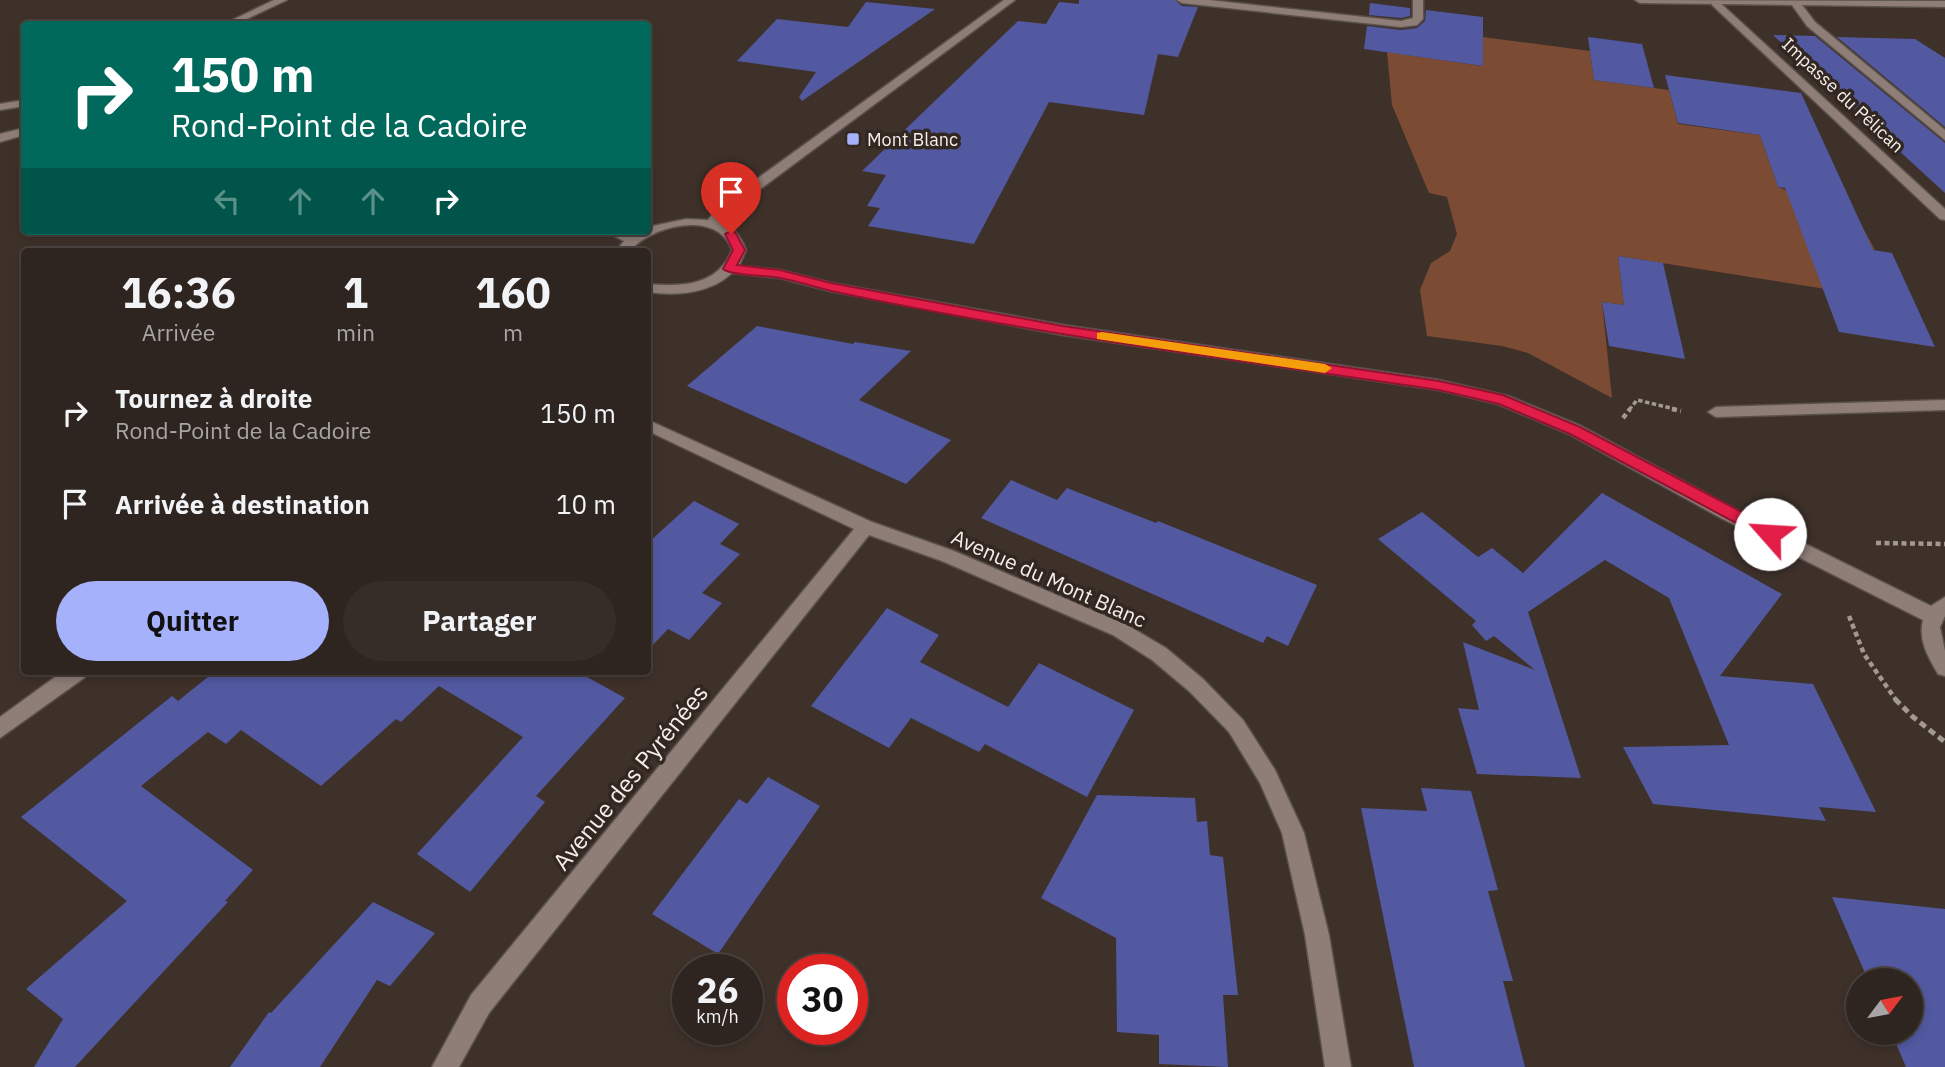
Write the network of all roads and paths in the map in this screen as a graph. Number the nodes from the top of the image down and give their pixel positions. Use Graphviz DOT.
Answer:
graph roads {
  1 [pos="282,0"];
  2 [pos="1010,0"];
  3 [pos="1182,0"];
  4 [pos="1418,0"];
  5 [pos="1640,0"];
  6 [pos="1794,1"];
  7 [pos="1715,3"];
  8 [pos="1945,4"];
  9 [pos="236,21"];
  10 [pos="21,104"];
  11 [pos="0,107"];
  12 [pos="21,133"];
  13 [pos="1945,136"];
  14 [pos="0,138"];
  15 [pos="1945,216"];
  16 [pos="710,225"];
  17 [pos="651,230"];
  18 [pos="620,235"];
  19 [pos="640,235"];
  20 [pos="632,240"];
  21 [pos="625,248"];
  22 [pos="729,269"];
  23 [pos="651,288"];
  24 [pos="1945,405"];
  25 [pos="1716,412"];
  26 [pos="1619,423"];
  27 [pos="651,426"];
  28 [pos="866,527"];
  29 [pos="1843,606"];
  30 [pos="1939,610"];
  31 [pos="1945,668"];
  32 [pos="74,675"];
  33 [pos="0,729"];
  34 [pos="1945,743"];
  35 [pos="445,1067"];
  36 [pos="1338,1067"];
  1 -- 9 [label="street"];
  2 -- 16 [label="street"];
  3 -- 4 [label="street"];
  5 -- 7 [label="street"];
  6 -- 7 [label="street"];
  6 -- 8 [label="street"];
  6 -- 13 [label="street"];
  7 -- 15 [label="street, Impasse du Pélican"];
  10 -- 11 [label="street"];
  12 -- 14 [label="street"];
  16 -- 17 [label="street"];
  16 -- 22 [label="street"];
  18 -- 20 [label="street"];
  19 -- 20 [label="street"];
  20 -- 21 [label="street"];
  22 -- 23 [label="street"];
  22 -- 30 [label="street"];
  24 -- 25 [label="street"];
  25 -- 26 [label="path"];
  27 -- 28 [label="street, Avenue du Mont Blanc"];
  28 -- 35 [label="street, Avenue des Pyrénées"];
  28 -- 36 [label="street, Avenue du Mont Blanc"];
  29 -- 34 [label="path"];
  30 -- 31 [label="street"];
  32 -- 33 [label="street"];
}
